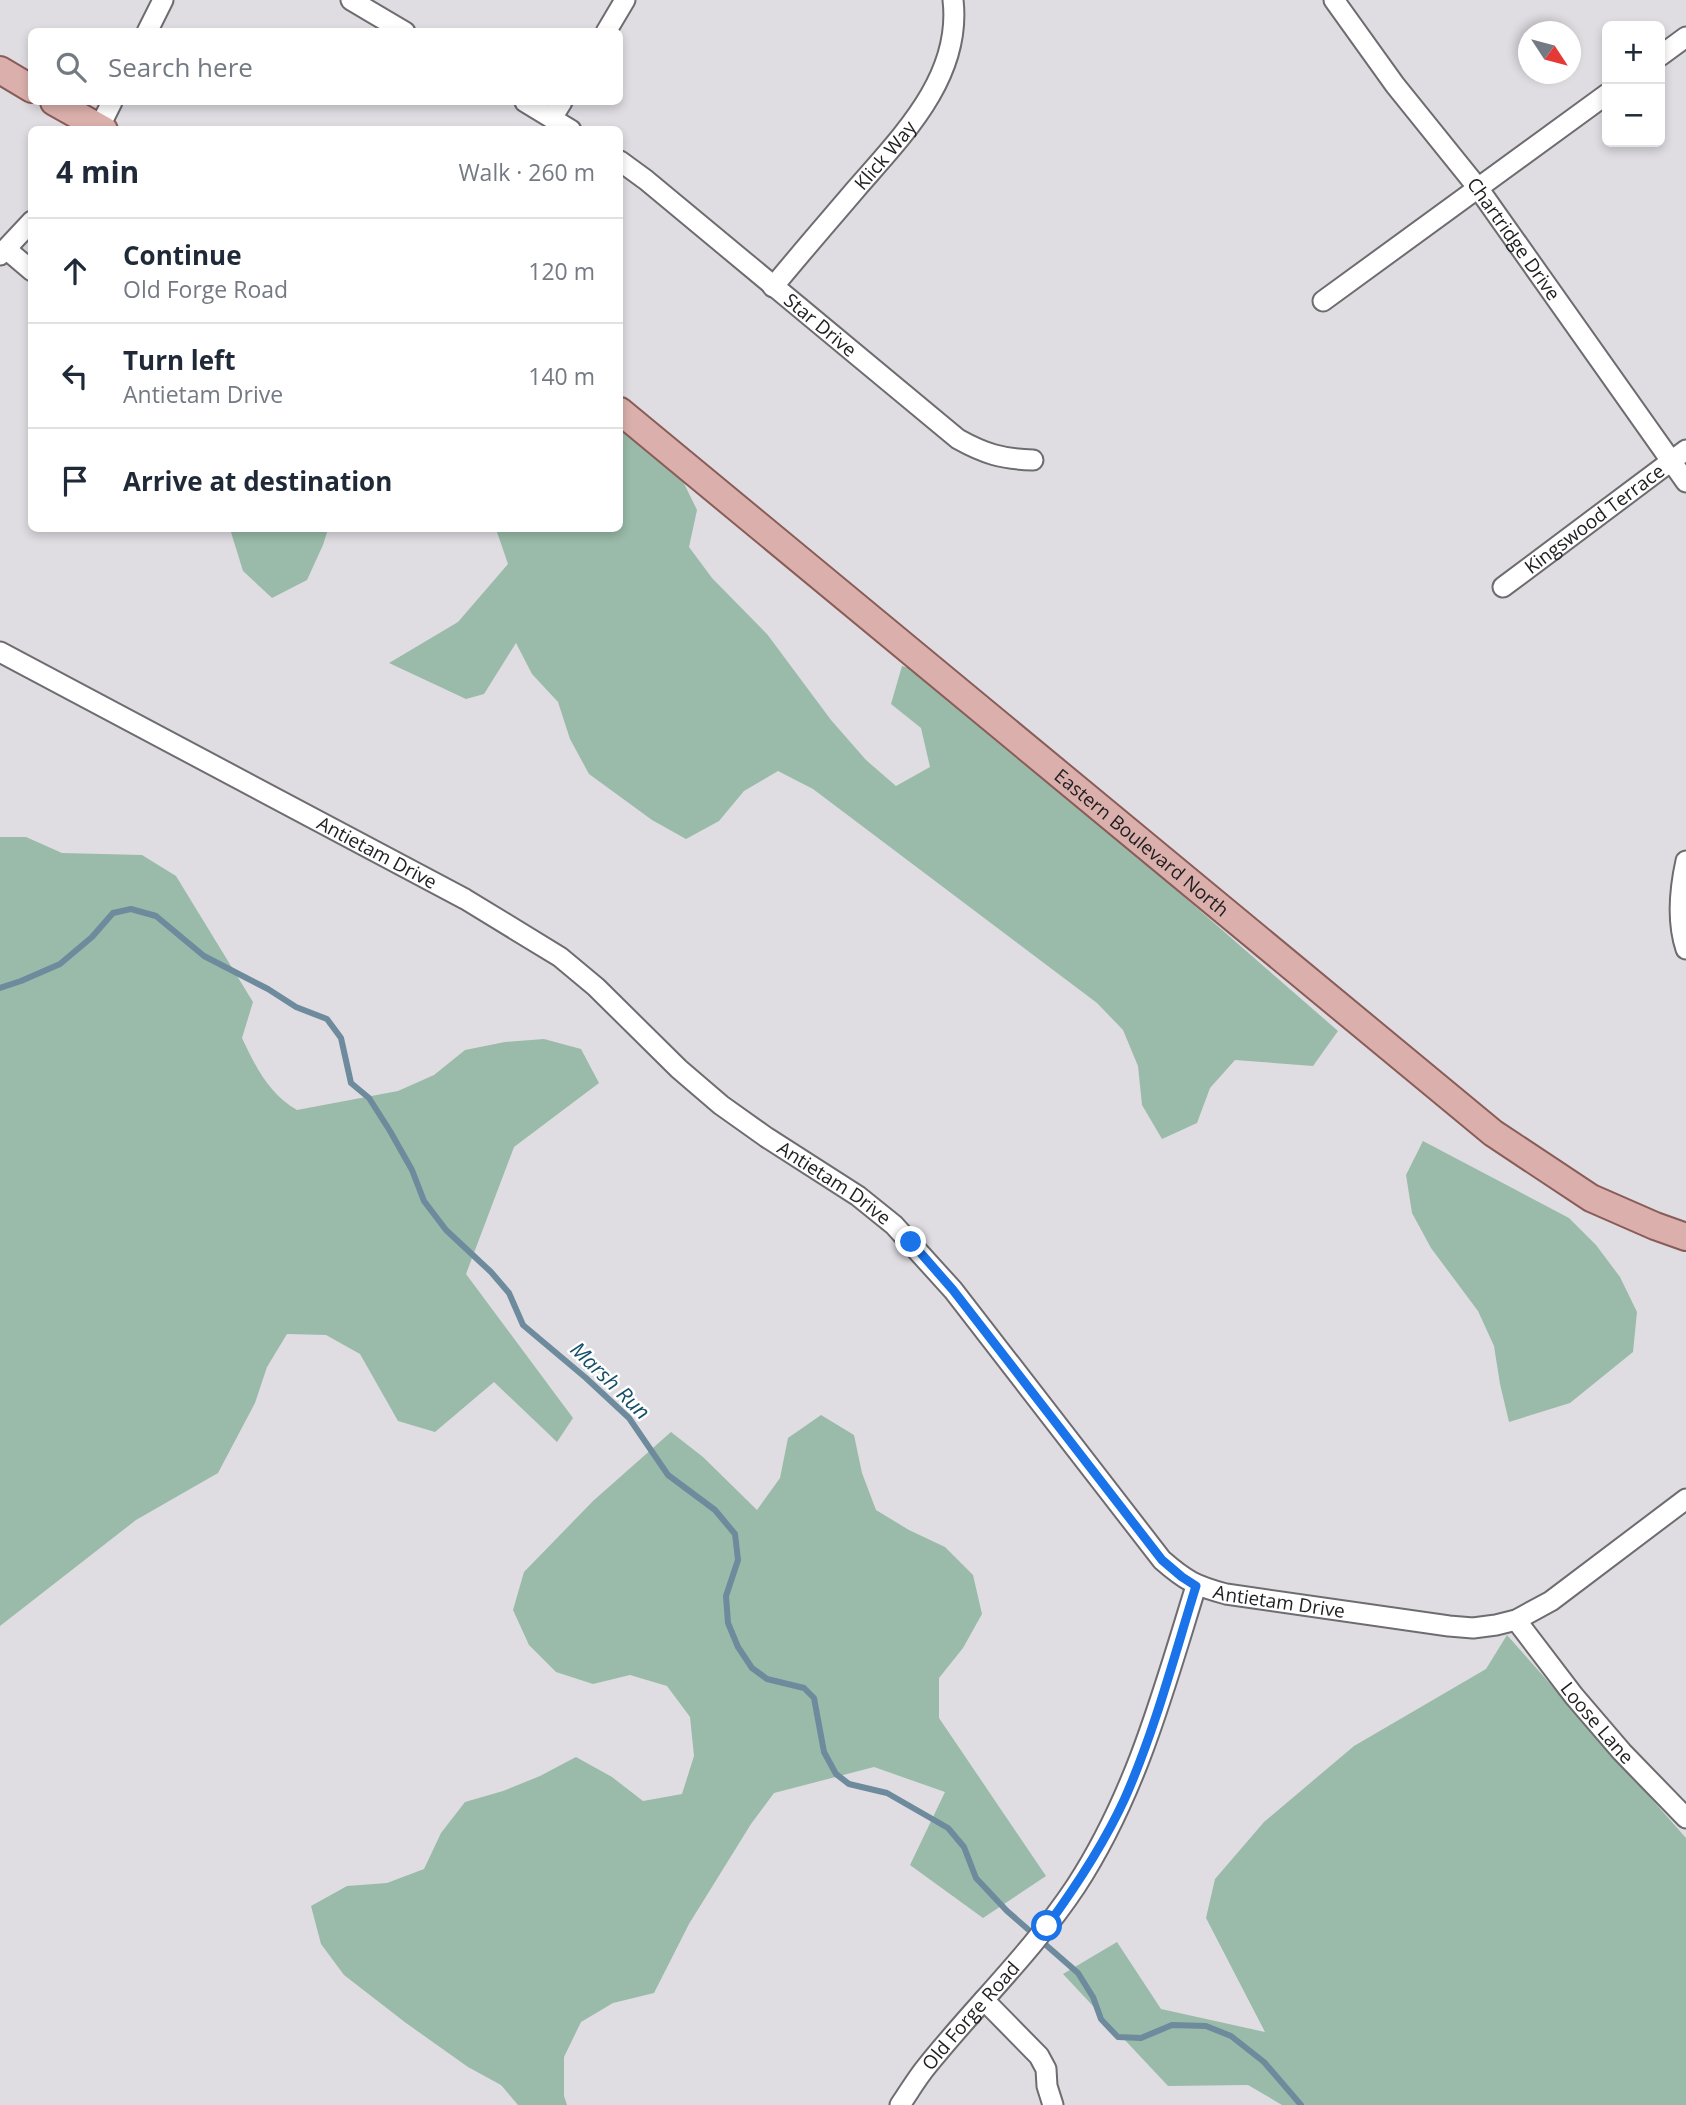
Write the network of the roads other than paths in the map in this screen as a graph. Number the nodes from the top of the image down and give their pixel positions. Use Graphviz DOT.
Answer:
graph roads {
  1 [pos="163,0"];
  2 [pos="351,0"];
  3 [pos="625,0"];
  4 [pos="953,0"];
  5 [pos="1334,0"];
  6 [pos="149,28"];
  7 [pos="398,28"];
  8 [pos="608,28"];
  9 [pos="1686,37"];
  10 [pos="1665,52"];
  11 [pos="0,70"];
  12 [pos="28,87"];
  13 [pos="1602,98"];
  14 [pos="59,105"];
  15 [pos="111,105"];
  16 [pos="537,105"];
  17 [pos="557,110"];
  18 [pos="96,126"];
  19 [pos="102,126"];
  20 [pos="568,126"];
  21 [pos="623,163"];
  22 [pos="1478,188"];
  23 [pos="28,225"];
  24 [pos="3,252"];
  25 [pos="28,268"];
  26 [pos="773,287"];
  27 [pos="1323,301"];
  28 [pos="623,413"];
  29 [pos="1678,456"];
  30 [pos="1033,460"];
  31 [pos="1686,482"];
  32 [pos="1503,587"];
  33 [pos="0,652"];
  34 [pos="1686,861"];
  35 [pos="1686,949"];
  36 [pos="1686,1237"];
  37 [pos="1686,1499"];
  38 [pos="1196,1586"];
  39 [pos="1516,1620"];
  40 [pos="1686,1818"];
  41 [pos="984,2000"];
  42 [pos="900,2105"];
  43 [pos="1053,2105"];
  1 -- 6 [label="street"];
  2 -- 7 [label="street"];
  3 -- 8 [label="street"];
  4 -- 26 [label="street, Klick Way"];
  5 -- 22 [label="street, Chartridge Drive"];
  9 -- 10 [label="street"];
  11 -- 12 [label="main road"];
  13 -- 22 [label="street"];
  14 -- 18 [label="main road"];
  15 -- 19 [label="street"];
  16 -- 17 [label="street"];
  17 -- 20 [label="street"];
  21 -- 26 [label="street, Star Drive"];
  22 -- 27 [label="street"];
  22 -- 29 [label="street, Chartridge Drive"];
  23 -- 24 [label="street"];
  24 -- 25 [label="street"];
  26 -- 30 [label="street, Star Drive"];
  28 -- 36 [label="main road, Eastern Boulevard North"];
  29 -- 31 [label="street, Chartridge Drive"];
  29 -- 32 [label="street, Kingswood Terrace"];
  33 -- 38 [label="street, Antietam Drive"];
  34 -- 35 [label="street"];
  37 -- 39 [label="street, Antietam Drive"];
  38 -- 39 [label="street, Antietam Drive"];
  38 -- 41 [label="street, Old Forge Road"];
  39 -- 40 [label="street, Loose Lane"];
  41 -- 42 [label="street, Old Forge Road"];
  41 -- 43 [label="street"];
}
